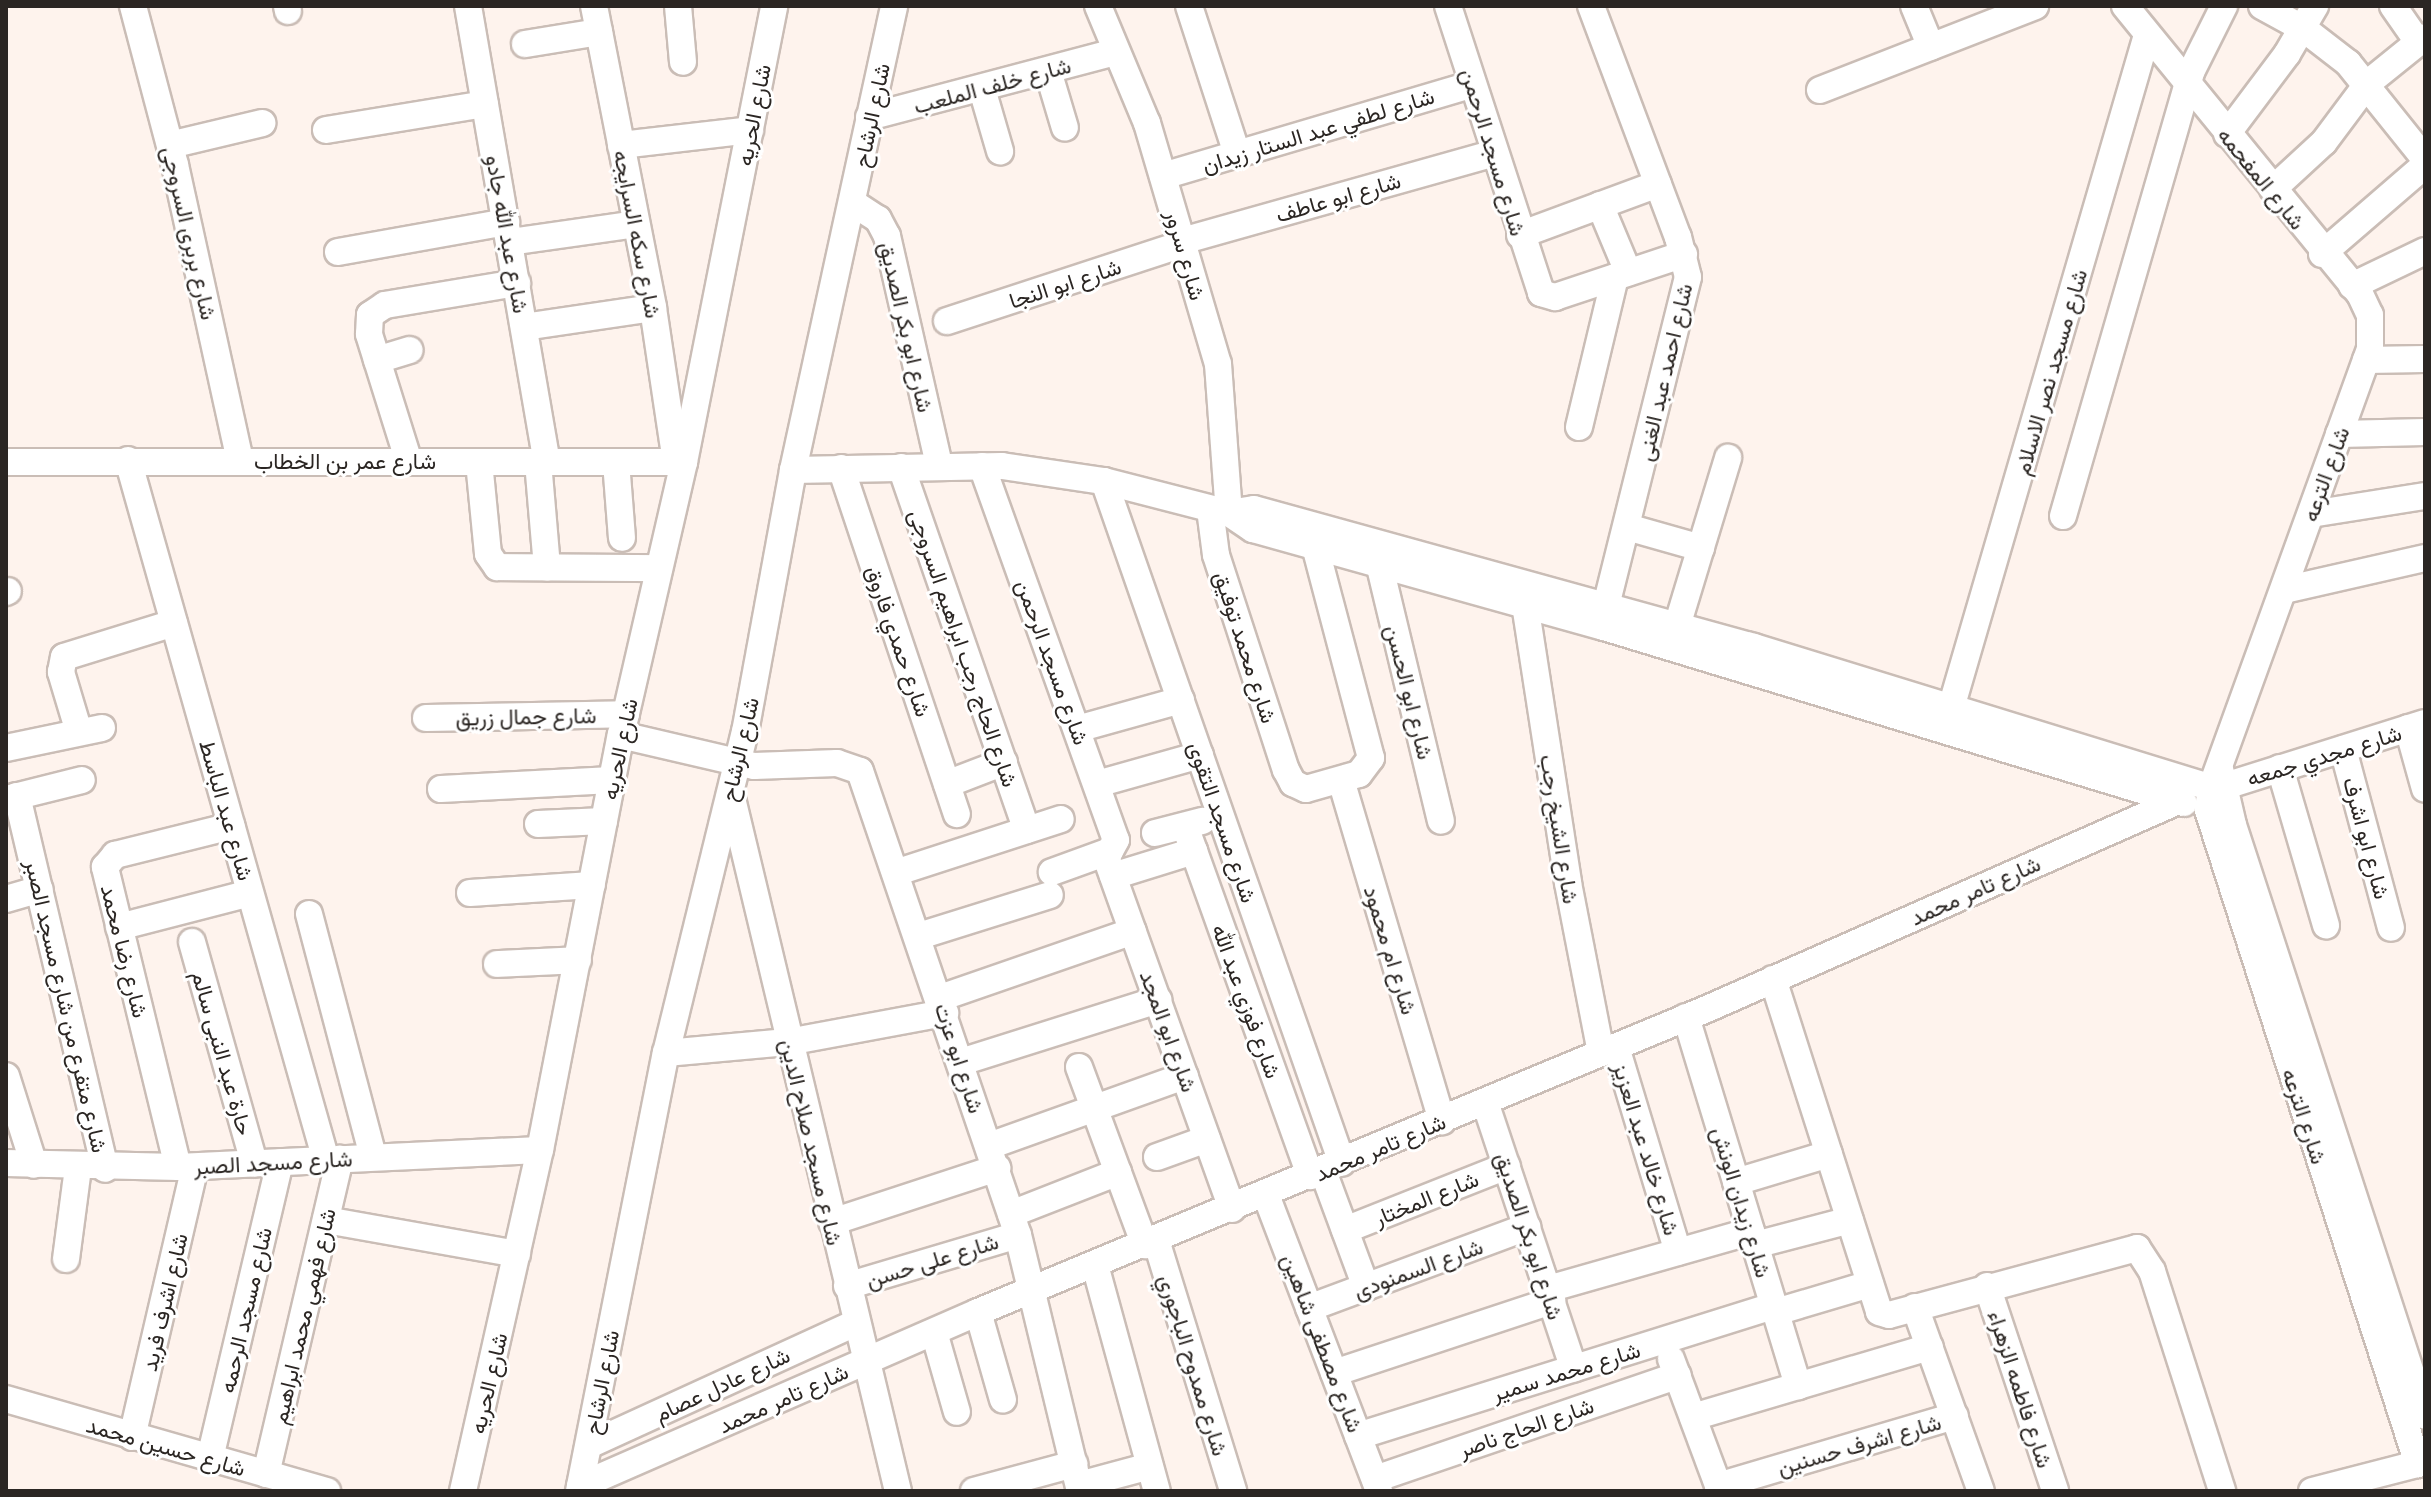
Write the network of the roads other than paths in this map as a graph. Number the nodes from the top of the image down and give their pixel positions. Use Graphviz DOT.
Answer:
graph roads {
  1 [pos="133,6"];
  2 [pos="468,6"];
  3 [pos="594,6"];
  4 [pos="678,6"];
  5 [pos="774,6"];
  6 [pos="894,6"];
  7 [pos="1098,6"];
  8 [pos="1189,6"];
  9 [pos="1448,6"];
  10 [pos="1591,6"];
  11 [pos="1914,6"];
  12 [pos="2035,6"];
  13 [pos="2224,6"];
  14 [pos="2262,6"];
  15 [pos="2393,6"];
  16 [pos="2129,8"];
  17 [pos="2309,17"];
  18 [pos="599,32"];
  19 [pos="2147,35"];
  20 [pos="2422,39"];
  21 [pos="525,44"];
  22 [pos="1931,47"];
  23 [pos="1115,52"];
  24 [pos="683,62"];
  25 [pos="1048,71"];
  26 [pos="2368,83"];
  27 [pos="1473,84"];
  28 [pos="2188,85"];
  29 [pos="982,89"];
  30 [pos="1820,90"];
  31 [pos="485,104"];
  32 [pos="869,117"];
  33 [pos="262,123"];
  34 [pos="1065,128"];
  35 [pos="326,130"];
  36 [pos="750,130"];
  37 [pos="2227,134"];
  38 [pos="170,145"];
  39 [pos="621,145"];
  40 [pos="2421,148"];
  41 [pos="1000,151"];
  42 [pos="1495,153"];
  43 [pos="1237,154"];
  44 [pos="1163,176"];
  45 [pos="1658,184"];
  46 [pos="2273,189"];
  47 [pos="853,203"];
  48 [pos="1600,205"];
  49 [pos="636,224"];
  50 [pos="508,232"];
  51 [pos="1520,235"];
  52 [pos="1182,243"];
  53 [pos="2425,251"];
  54 [pos="338,252"];
  55 [pos="1684,254"];
  56 [pos="2322,254"];
  57 [pos="1622,274"];
  58 [pos="517,283"];
  59 [pos="2352,286"];
  60 [pos="653,308"];
  61 [pos="947,321"];
  62 [pos="524,327"];
  63 [pos="409,350"];
  64 [pos="2425,359"];
  65 [pos="377,360"];
  66 [pos="2366,360"];
  67 [pos="1579,427"];
  68 [pos="2425,432"];
  69 [pos="2339,434"];
  70 [pos="1728,458"];
  71 [pos="128,460"];
  72 [pos="240,461"];
  73 [pos="6,462"];
  74 [pos="409,462"];
  75 [pos="479,462"];
  76 [pos="542,462"];
  77 [pos="616,462"];
  78 [pos="680,462"];
  79 [pos="939,465"];
  80 [pos="982,466"];
  81 [pos="901,467"];
  82 [pos="841,468"];
  83 [pos="793,470"];
  84 [pos="1104,481"];
  85 [pos="2425,496"];
  86 [pos="1220,511"];
  87 [pos="2311,514"];
  88 [pos="2063,516"];
  89 [pos="1627,527"];
  90 [pos="622,538"];
  91 [pos="1315,546"];
  92 [pos="1701,548"];
  93 [pos="2425,558"];
  94 [pos="1379,563"];
  95 [pos="547,568"];
  96 [pos="659,568"];
  97 [pos="2284,590"];
  98 [pos="1525,604"];
  99 [pos="1606,607"];
  100 [pos="174,623"];
  101 [pos="1677,626"];
  102 [pos="1181,700"];
  103 [pos="1951,708"];
  104 [pos="426,718"];
  105 [pos="2416,726"];
  106 [pos="627,729"];
  107 [pos="1077,729"];
  108 [pos="6,748"];
  109 [pos="2343,749"];
  110 [pos="1200,755"];
  111 [pos="729,757"];
  112 [pos="1004,762"];
  113 [pos="2280,768"];
  114 [pos="82,780"];
  115 [pos="612,780"];
  116 [pos="1341,780"];
  117 [pos="947,784"];
  118 [pos="1097,784"];
  119 [pos="2215,788"];
  120 [pos="441,789"];
  121 [pos="2425,789"];
  122 [pos="731,792"];
  123 [pos="12,798"];
  124 [pos="2178,801"];
  125 [pos="957,814"];
  126 [pos="1221,817"];
  127 [pos="1061,819"];
  128 [pos="604,821"];
  129 [pos="1441,821"];
  130 [pos="538,824"];
  131 [pos="231,826"];
  132 [pos="1027,830"];
  133 [pos="1155,833"];
  134 [pos="1189,838"];
  135 [pos="1109,865"];
  136 [pos="898,872"];
  137 [pos="592,885"];
  138 [pos="40,889"];
  139 [pos="250,893"];
  140 [pos="470,893"];
  141 [pos="6,899"];
  142 [pos="309,914"];
  143 [pos="2326,925"];
  144 [pos="119,927"];
  145 [pos="2391,928"];
  146 [pos="1133,931"];
  147 [pos="919,936"];
  148 [pos="192,942"];
  149 [pos="578,960"];
  150 [pos="497,964"];
  151 [pos="1773,979"];
  152 [pos="1158,1000"];
  153 [pos="942,1006"];
  154 [pos="1686,1017"];
  155 [pos="788,1042"];
  156 [pos="1609,1050"];
  157 [pos="666,1053"];
  158 [pos="961,1062"];
  159 [pos="1079,1067"];
  160 [pos="6,1076"];
  161 [pos="1185,1076"];
  162 [pos="1485,1102"];
  163 [pos="1094,1108"];
  164 [pos="1442,1121"];
  165 [pos="1207,1139"];
  166 [pos="540,1150"];
  167 [pos="1829,1154"];
  168 [pos="373,1157"];
  169 [pos="993,1157"];
  170 [pos="1157,1157"];
  171 [pos="333,1159"];
  172 [pos="267,1162"];
  173 [pos="6,1163"];
  174 [pos="34,1165"];
  175 [pos="1507,1166"];
  176 [pos="187,1167"];
  177 [pos="92,1169"];
  178 [pos="1325,1170"];
  179 [pos="1118,1172"];
  180 [pos="1736,1182"];
  181 [pos="1266,1195"];
  182 [pos="1232,1209"];
  183 [pos="326,1220"];
  184 [pos="1850,1220"];
  185 [pos="832,1222"];
  186 [pos="1014,1224"];
  187 [pos="1527,1227"];
  188 [pos="1345,1230"];
  189 [pos="1753,1238"];
  190 [pos="1150,1242"];
  191 [pos="1678,1252"];
  192 [pos="517,1254"];
  193 [pos="66,1259"];
  194 [pos="1095,1265"];
  195 [pos="1870,1284"];
  196 [pos="847,1286"];
  197 [pos="1987,1286"];
  198 [pos="1366,1287"];
  199 [pos="1032,1290"];
  200 [pos="1550,1295"];
  201 [pos="1915,1307"];
  202 [pos="1309,1308"];
  203 [pos="1775,1309"];
  204 [pos="978,1312"];
  205 [pos="855,1323"];
  206 [pos="934,1332"];
  207 [pos="1665,1340"];
  208 [pos="1930,1347"];
  209 [pos="864,1362"];
  210 [pos="1574,1369"];
  211 [pos="1334,1373"];
  212 [pos="1678,1375"];
  213 [pos="1798,1386"];
  214 [pos="6,1399"];
  215 [pos="1003,1400"];
  216 [pos="957,1412"];
  217 [pos="1955,1416"];
  218 [pos="2425,1416"];
  219 [pos="1693,1417"];
  220 [pos="1358,1436"];
  221 [pos="132,1437"];
  222 [pos="589,1445"];
  223 [pos="210,1458"];
  224 [pos="2422,1463"];
  225 [pos="266,1474"];
  226 [pos="1153,1478"];
  227 [pos="1078,1480"];
  228 [pos="1377,1485"];
  229 [pos="1719,1488"];
  230 [pos="580,1489"];
  231 [pos="327,1491"];
  232 [pos="463,1491"];
  233 [pos="898,1491"];
  234 [pos="974,1491"];
  235 [pos="1233,1491"];
  236 [pos="1981,1491"];
  237 [pos="2055,1491"];
  238 [pos="2222,1491"];
  239 [pos="2312,1491"];
  1 -- 38 [label="street, شارع بربرى السروجى"];
  2 -- 31 [label="street, شارع عبد الله جادو"];
  3 -- 18 [label="street, شارع سكه السرايجه"];
  4 -- 24 [label="street"];
  5 -- 36 [label="street, شارع الحريه"];
  6 -- 32 [label="street, شارع الرشاح"];
  7 -- 23 [label="street, شارع سرور"];
  8 -- 43 [label="street"];
  9 -- 27 [label="street, شارع مسجد الرحمن"];
  10 -- 45 [label="street, شارع احمد عبد الغنى"];
  11 -- 22 [label="street"];
  12 -- 22 [label="street"];
  13 -- 28 [label="street"];
  14 -- 17 [label="street"];
  15 -- 20 [label="street"];
  16 -- 19 [label="street, شارع المفحمه"];
  17 -- 26 [label="street"];
  17 -- 37 [label="street"];
  18 -- 21 [label="street"];
  18 -- 39 [label="street, شارع سكه السرايجه"];
  19 -- 28 [label="street, شارع المفحمه"];
  19 -- 103 [label="street, شارع مسجد نصر الاسلام"];
  20 -- 26 [label="street"];
  22 -- 30 [label="street"];
  23 -- 25 [label="street, شارع خلف الملعب"];
  23 -- 44 [label="street, شارع سرور"];
  25 -- 29 [label="street, شارع خلف الملعب"];
  25 -- 34 [label="street"];
  26 -- 40 [label="street"];
  26 -- 46 [label="street"];
  27 -- 42 [label="street, شارع مسجد الرحمن"];
  27 -- 43 [label="street, شارع لطفي عبد الستار زيدان"];
  28 -- 37 [label="street, شارع المفحمه"];
  28 -- 88 [label="street"];
  29 -- 32 [label="street, شارع خلف الملعب"];
  29 -- 41 [label="street"];
  31 -- 35 [label="street"];
  31 -- 50 [label="street, شارع عبد الله جادو"];
  32 -- 47 [label="street, شارع الرشاح"];
  33 -- 38 [label="street"];
  36 -- 39 [label="street"];
  36 -- 78 [label="street, شارع الحريه"];
  37 -- 46 [label="street, شارع المفحمه"];
  38 -- 72 [label="street, شارع بربرى السروجى"];
  39 -- 49 [label="street, شارع سكه السرايجه"];
  40 -- 56 [label="street"];
  42 -- 51 [label="street, شارع مسجد الرحمن"];
  42 -- 52 [label="street, شارع ابو عاطف"];
  43 -- 44 [label="street, شارع لطفي عبد الستار زيدان"];
  44 -- 52 [label="street, شارع سرور"];
  45 -- 48 [label="street"];
  45 -- 55 [label="street, شارع احمد عبد الغنى"];
  46 -- 56 [label="street, شارع المفحمه"];
  47 -- 79 [label="street, شارع ابو بكر الصديق"];
  47 -- 83 [label="street, شارع الرشاح"];
  48 -- 51 [label="street"];
  48 -- 57 [label="street"];
  49 -- 50 [label="street"];
  49 -- 60 [label="street, شارع سكه السرايجه"];
  50 -- 54 [label="street"];
  50 -- 58 [label="street, شارع عبد الله جادو"];
  51 -- 57 [label="street, شارع مسجد الرحمن"];
  52 -- 61 [label="street, شارع ابو النجا"];
  52 -- 86 [label="street, شارع سرور"];
  53 -- 59 [label="street"];
  55 -- 57 [label="street"];
  55 -- 89 [label="street, شارع احمد عبد الغنى"];
  56 -- 59 [label="street, شارع المفحمه"];
  57 -- 67 [label="street"];
  58 -- 62 [label="street, شارع عبد الله جادو"];
  58 -- 65 [label="street"];
  59 -- 66 [label="street, شارع المفحمه"];
  60 -- 62 [label="street"];
  60 -- 78 [label="street, شارع سكه السرايجه"];
  62 -- 76 [label="street, شارع عبد الله جادو"];
  63 -- 65 [label="street"];
  64 -- 66 [label="street"];
  65 -- 74 [label="street"];
  66 -- 69 [label="street, شارع الترعه"];
  68 -- 69 [label="street"];
  69 -- 87 [label="street, شارع الترعه"];
  70 -- 92 [label="street"];
  71 -- 72 [label="street, شارع عمر بن الخطاب"];
  71 -- 73 [label="street, شارع عمر بن الخطاب"];
  71 -- 100 [label="street, شارع عبد الباسط"];
  72 -- 74 [label="street, شارع عمر بن الخطاب"];
  74 -- 75 [label="street, شارع عمر بن الخطاب"];
  75 -- 76 [label="street, شارع عمر بن الخطاب"];
  75 -- 95 [label="street"];
  76 -- 77 [label="street, شارع عمر بن الخطاب"];
  76 -- 95 [label="street, شارع عبد الله جادو"];
  77 -- 78 [label="street, شارع عمر بن الخطاب"];
  77 -- 90 [label="street"];
  78 -- 96 [label="street, شارع الحريه"];
  79 -- 80 [label="street"];
  79 -- 81 [label="street"];
  80 -- 84 [label="street"];
  80 -- 107 [label="street, شارع مسجد الرحمن"];
  81 -- 82 [label="street"];
  81 -- 112 [label="street, شارع الحاج رجب ابراهيم السروجى"];
  82 -- 83 [label="street"];
  82 -- 117 [label="street, شارع حمدي فاروق"];
  83 -- 111 [label="street, شارع الرشاح"];
  84 -- 86 [label="street"];
  84 -- 102 [label="street, شارع مسجد التقوى"];
  85 -- 87 [label="street"];
  86 -- 91 [label="street"];
  86 -- 99 [label="street"];
  86 -- 116 [label="street, شارع محمد توفيق"];
  87 -- 97 [label="street, شارع الترعه"];
  89 -- 92 [label="street"];
  89 -- 99 [label="street, شارع احمد عبد الغنى"];
  91 -- 94 [label="street"];
  91 -- 116 [label="street"];
  92 -- 101 [label="street"];
  93 -- 97 [label="street"];
  94 -- 98 [label="street"];
  94 -- 129 [label="street, شارع ابو الحسن"];
  95 -- 96 [label="street"];
  96 -- 106 [label="street, شارع الحريه"];
  97 -- 119 [label="street, شارع الترعه"];
  98 -- 124 [label="street"];
  98 -- 156 [label="street, شارع الشيخ رجب"];
  99 -- 101 [label="street"];
  100 -- 108 [label="street"];
  100 -- 131 [label="street, شارع عبد الباسط"];
  101 -- 103 [label="street"];
  102 -- 107 [label="street"];
  102 -- 110 [label="street, شارع مسجد التقوى"];
  103 -- 119 [label="street"];
  104 -- 106 [label="street, شارع جمال زريق"];
  105 -- 109 [label="street, شارع مجدي جمعه"];
  105 -- 121 [label="street"];
  106 -- 111 [label="street, شارع جمال زريق"];
  106 -- 115 [label="street, شارع الحريه"];
  107 -- 118 [label="street, شارع مسجد الرحمن"];
  109 -- 113 [label="street, شارع مجدي جمعه"];
  109 -- 145 [label="street, شارع ابو اشرف"];
  110 -- 118 [label="street"];
  110 -- 126 [label="street, شارع مسجد التقوى"];
  111 -- 122 [label="street, شارع الرشاح"];
  111 -- 136 [label="street, شارع ابو عزت"];
  112 -- 117 [label="street"];
  112 -- 132 [label="street, شارع الحاج رجب ابراهيم السروجى"];
  113 -- 119 [label="street, شارع مجدي جمعه"];
  113 -- 143 [label="street"];
  114 -- 123 [label="street"];
  115 -- 120 [label="street"];
  115 -- 128 [label="street, شارع الحريه"];
  116 -- 164 [label="street, شارع ام محمود"];
  117 -- 125 [label="street, شارع حمدي فاروق"];
  118 -- 135 [label="street, شارع مسجد الرحمن"];
  119 -- 124 [label="street"];
  119 -- 218 [label="street, شارع الترعه"];
  119 -- 224 [label="street, شارع الترعه"];
  122 -- 155 [label="street, شارع مسجد صلاح الدين"];
  122 -- 157 [label="street, شارع الرشاح"];
  123 -- 138 [label="street, شارع متفرع من شارع مسجد الصبر"];
  124 -- 151 [label="street, شارع تامر محمد"];
  126 -- 134 [label="street"];
  126 -- 178 [label="street, شارع مسجد التقوى"];
  127 -- 132 [label="street"];
  128 -- 130 [label="street"];
  128 -- 137 [label="street, شارع الحريه"];
  131 -- 139 [label="street, شارع عبد الباسط"];
  131 -- 144 [label="street, شارع رضا محمد"];
  132 -- 136 [label="street"];
  133 -- 134 [label="street"];
  134 -- 135 [label="street"];
  134 -- 178 [label="street, شارع فوزي عبد الله"];
  135 -- 146 [label="street, شارع ابو المجد"];
  135 -- 147 [label="street"];
  136 -- 147 [label="street, شارع ابو عزت"];
  137 -- 140 [label="street"];
  137 -- 149 [label="street, شارع الحريه"];
  138 -- 141 [label="street"];
  138 -- 177 [label="street, شارع متفرع من شارع مسجد الصبر"];
  139 -- 144 [label="street"];
  139 -- 171 [label="street, شارع عبد الباسط"];
  142 -- 168 [label="street"];
  144 -- 176 [label="street, شارع رضا محمد"];
  146 -- 152 [label="street, شارع ابو المجد"];
  146 -- 153 [label="street"];
  147 -- 153 [label="street, شارع ابو عزت"];
  148 -- 172 [label="street, حارة عبد النبى سالم"];
  149 -- 150 [label="street"];
  149 -- 166 [label="street, شارع الحريه"];
  151 -- 154 [label="street, شارع تامر محمد"];
  151 -- 167 [label="street"];
  152 -- 158 [label="street"];
  152 -- 161 [label="street, شارع ابو المجد"];
  153 -- 155 [label="street"];
  153 -- 158 [label="street, شارع ابو عزت"];
  154 -- 156 [label="street, شارع تامر محمد"];
  154 -- 180 [label="street, شارع زيدان الونش"];
  155 -- 157 [label="street"];
  155 -- 185 [label="street, شارع مسجد صلاح الدين"];
  156 -- 162 [label="street, شارع تامر محمد"];
  156 -- 191 [label="street, شارع خالد عبد العزيز"];
  157 -- 222 [label="street, شارع الرشاح"];
  158 -- 169 [label="street, شارع ابو عزت"];
  159 -- 163 [label="street, شارع ممدوح الباجوري"];
  160 -- 174 [label="street"];
  161 -- 163 [label="street"];
  161 -- 165 [label="street, شارع ابو المجد"];
  162 -- 164 [label="street, شارع تامر محمد"];
  162 -- 175 [label="street, شارع ابو بكر الصديق"];
  163 -- 169 [label="street"];
  163 -- 179 [label="street, شارع ممدوح الباجوري"];
  164 -- 178 [label="street, شارع تامر محمد"];
  165 -- 170 [label="street"];
  165 -- 182 [label="street, شارع ابو المجد"];
  166 -- 168 [label="street, شارع مسجد الصبر"];
  166 -- 192 [label="street, شارع الحريه"];
  167 -- 180 [label="street"];
  167 -- 184 [label="street"];
  168 -- 171 [label="street, شارع مسجد الصبر"];
  169 -- 185 [label="street"];
  169 -- 186 [label="street, شارع ابو عزت"];
  171 -- 172 [label="street, شارع مسجد الصبر"];
  171 -- 183 [label="street, شارع فهمي محمد ابراهيم"];
  172 -- 176 [label="street, شارع مسجد الصبر"];
  172 -- 223 [label="street, شارع مسجد الرحمه"];
  173 -- 174 [label="street, شارع مسجد الصبر"];
  174 -- 177 [label="street, شارع مسجد الصبر"];
  175 -- 187 [label="street, شارع ابو بكر الصديق"];
  175 -- 188 [label="street, شارع المختار"];
  176 -- 177 [label="street, شارع مسجد الصبر"];
  176 -- 221 [label="street, شارع اشرف فريد"];
  177 -- 193 [label="street"];
  178 -- 181 [label="street, شارع تامر محمد"];
  178 -- 188 [label="street"];
  179 -- 186 [label="street, شارع على حسن"];
  179 -- 190 [label="street, شارع ممدوح الباجوري"];
  180 -- 189 [label="street, شارع زيدان الونش"];
  181 -- 182 [label="street, شارع تامر محمد"];
  181 -- 202 [label="street, شارع مصطفى شاهين"];
  182 -- 190 [label="street, شارع تامر محمد"];
  183 -- 192 [label="street"];
  183 -- 225 [label="street, شارع فهمي محمد ابراهيم"];
  184 -- 189 [label="street"];
  184 -- 195 [label="street"];
  185 -- 196 [label="street, شارع مسجد صلاح الدين"];
  186 -- 196 [label="street, شارع على حسن"];
  186 -- 199 [label="street, شارع ابو عزت"];
  187 -- 198 [label="street, شارع السمنودى"];
  187 -- 200 [label="street, شارع ابو بكر الصديق"];
  188 -- 198 [label="street"];
  189 -- 191 [label="street"];
  189 -- 203 [label="street, شارع زيدان الونش"];
  190 -- 194 [label="street, شارع تامر محمد"];
  190 -- 235 [label="street, شارع ممدوح الباجوري"];
  191 -- 200 [label="street"];
  192 -- 232 [label="street, شارع الحريه"];
  194 -- 199 [label="street, شارع تامر محمد"];
  194 -- 226 [label="street"];
  195 -- 201 [label="street"];
  195 -- 203 [label="street, شارع محمد سمير"];
  196 -- 205 [label="street, شارع مسجد صلاح الدين"];
  197 -- 201 [label="street"];
  197 -- 237 [label="street, شارع فاطمه الزهراء"];
  197 -- 238 [label="street"];
  198 -- 202 [label="street, شارع السمنودى"];
  199 -- 204 [label="street, شارع تامر محمد"];
  199 -- 227 [label="street, شارع ابو عزت"];
  200 -- 210 [label="street, شارع ابو بكر الصديق"];
  200 -- 211 [label="street"];
  201 -- 208 [label="street"];
  202 -- 211 [label="street, شارع مصطفى شاهين"];
  203 -- 207 [label="street, شارع محمد سمير"];
  203 -- 213 [label="street, شارع زيدان الونش"];
  204 -- 206 [label="street, شارع تامر محمد"];
  204 -- 215 [label="street"];
  205 -- 209 [label="street, شارع مسجد صلاح الدين"];
  205 -- 222 [label="street, شارع عادل عصام"];
  206 -- 209 [label="street, شارع تامر محمد"];
  206 -- 216 [label="street"];
  207 -- 210 [label="street, شارع محمد سمير"];
  207 -- 212 [label="street"];
  208 -- 213 [label="street"];
  208 -- 217 [label="street"];
  209 -- 230 [label="street, شارع تامر محمد"];
  209 -- 233 [label="street, شارع مسجد صلاح الدين"];
  210 -- 220 [label="street, شارع محمد سمير"];
  211 -- 220 [label="street, شارع مصطفى شاهين"];
  212 -- 219 [label="street"];
  212 -- 228 [label="street, شارع الحاج ناصر"];
  213 -- 219 [label="street"];
  214 -- 221 [label="street, شارع حسين محمد"];
  217 -- 229 [label="street, شارع اشرف حسنين"];
  217 -- 236 [label="street"];
  219 -- 229 [label="street"];
  220 -- 228 [label="street, شارع مصطفى شاهين"];
  221 -- 223 [label="street, شارع حسين محمد"];
  222 -- 230 [label="street, شارع الرشاح"];
  223 -- 225 [label="street, شارع حسين محمد"];
  224 -- 239 [label="street"];
  225 -- 231 [label="street, شارع حسين محمد"];
  226 -- 227 [label="street"];
  227 -- 234 [label="street"];
}
